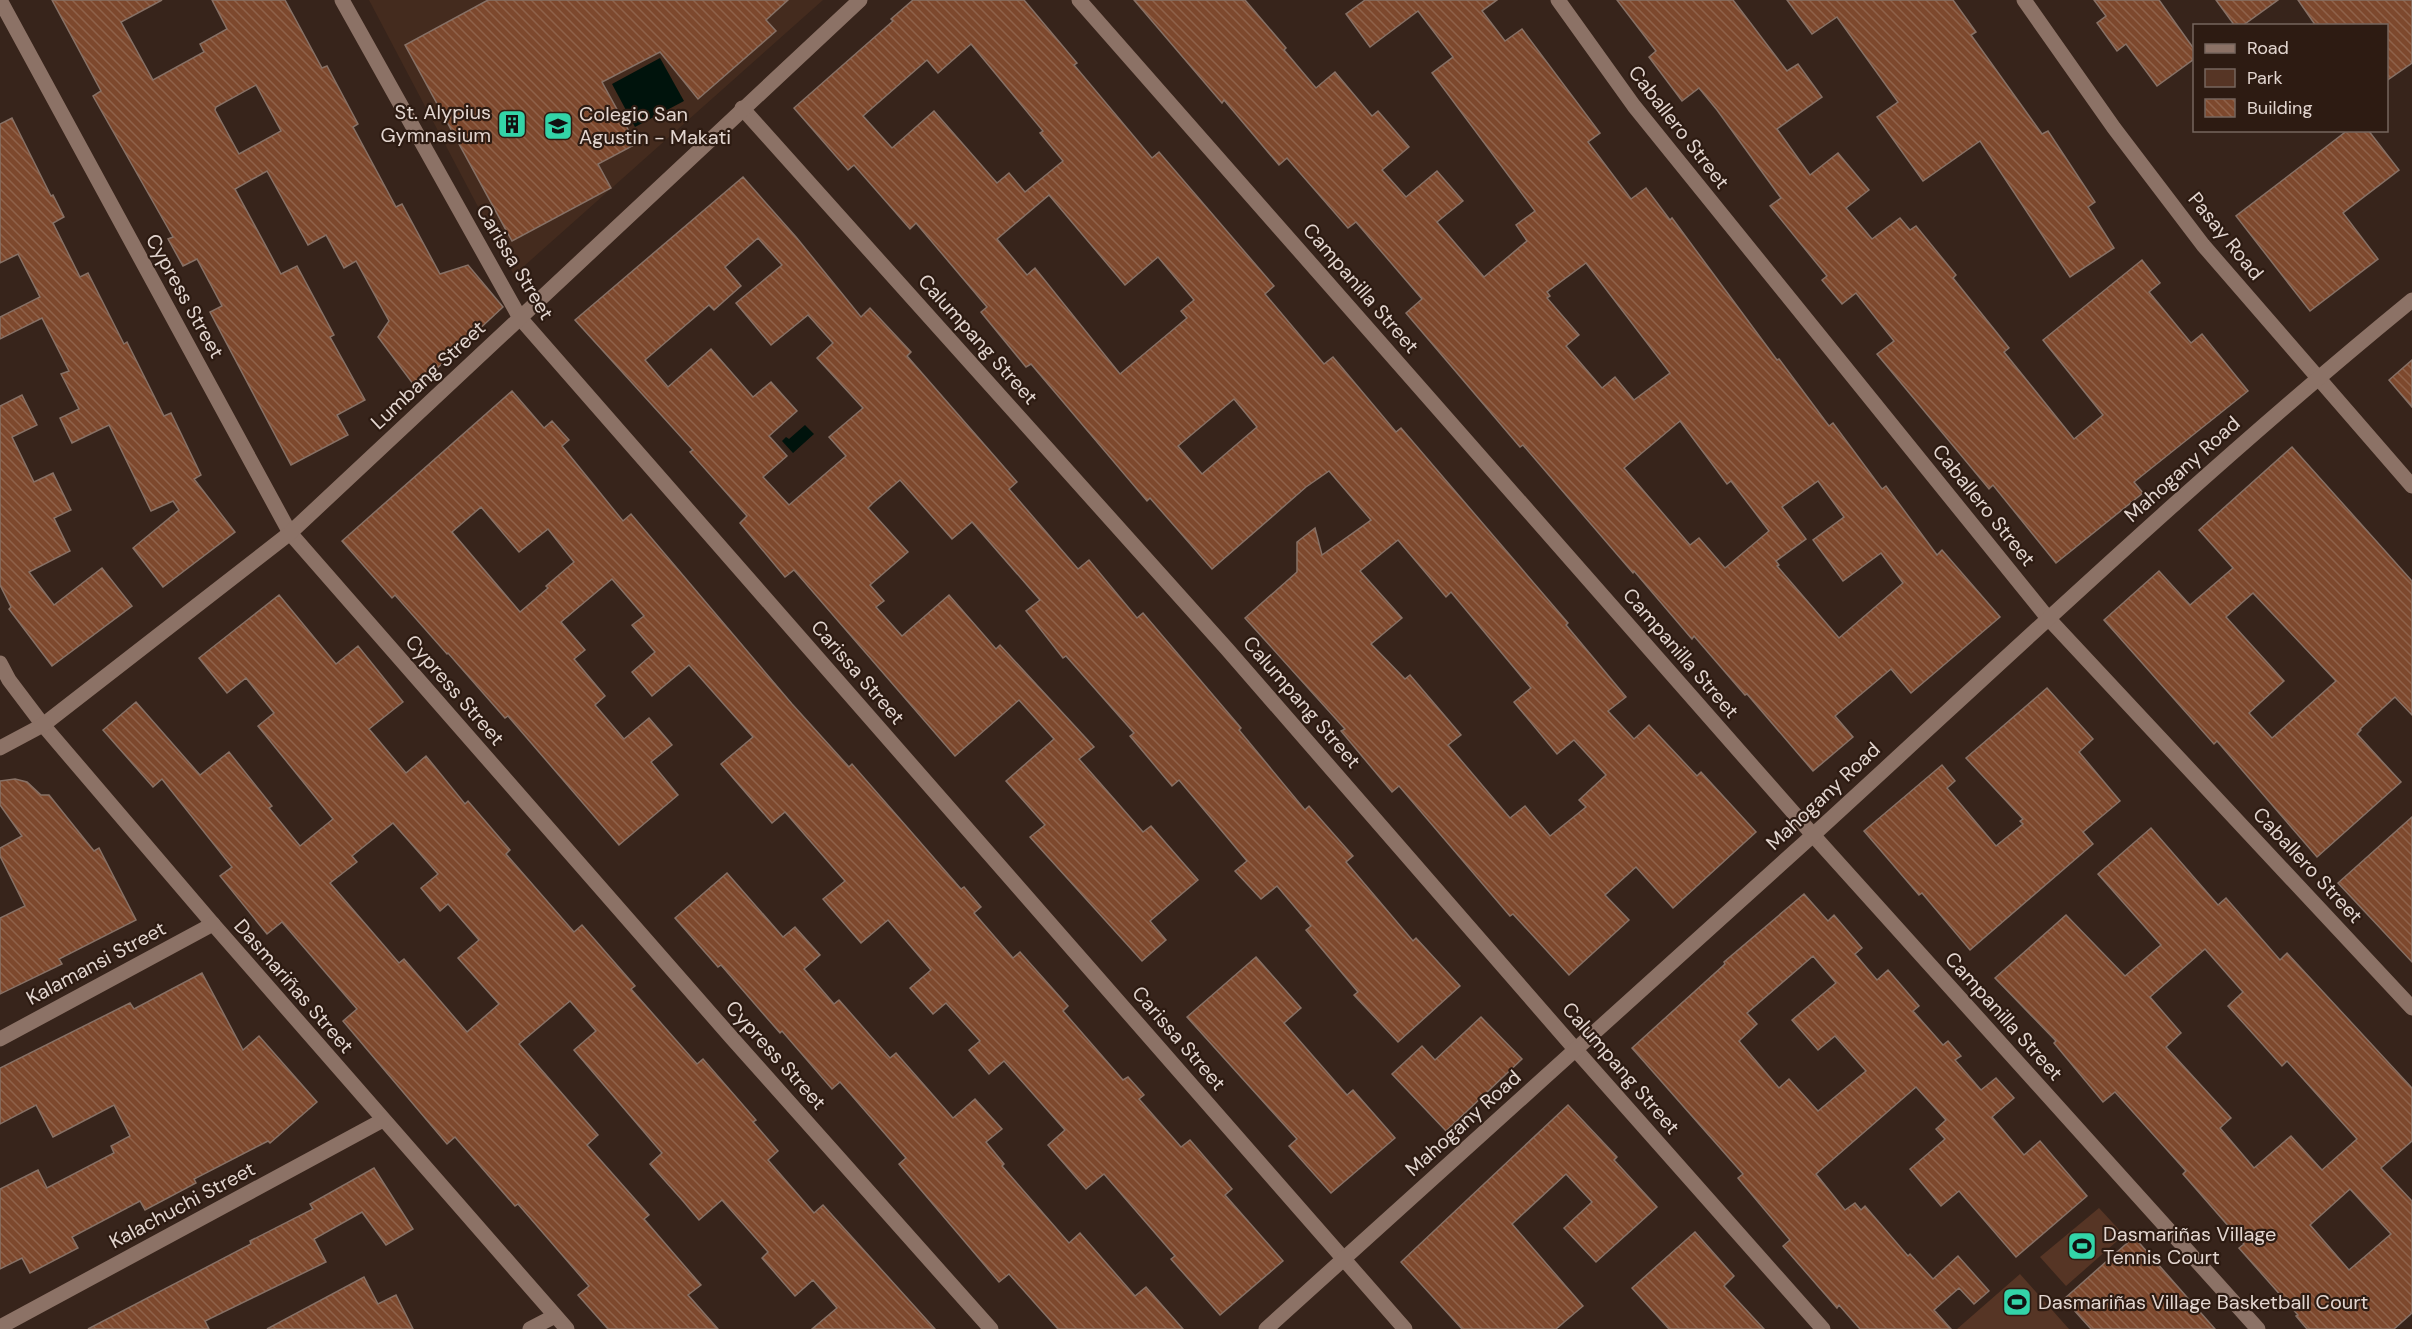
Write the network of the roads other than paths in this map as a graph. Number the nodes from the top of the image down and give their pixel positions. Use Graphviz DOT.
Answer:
graph roads {
  1 [pos="0,0"];
  2 [pos="342,0"];
  3 [pos="860,0"];
  4 [pos="1079,0"];
  5 [pos="1558,0"];
  6 [pos="2024,0"];
  7 [pos="742,108"];
  8 [pos="2412,300"];
  9 [pos="520,318"];
  10 [pos="2317,378"];
  11 [pos="2412,486"];
  12 [pos="290,533"];
  13 [pos="2047,617"];
  14 [pos="0,663"];
  15 [pos="43,725"];
  16 [pos="0,748"];
  17 [pos="1813,835"];
  18 [pos="213,924"];
  19 [pos="2412,1008"];
  20 [pos="0,1039"];
  21 [pos="1575,1049"];
  22 [pos="383,1120"];
  23 [pos="1344,1259"];
  24 [pos="555,1316"];
  25 [pos="0,1327"];
  26 [pos="530,1329"];
  27 [pos="567,1329"];
  28 [pos="992,1329"];
  29 [pos="1266,1329"];
  30 [pos="1405,1329"];
  31 [pos="1823,1329"];
  32 [pos="2258,1329"];
  1 -- 12 [label="street, Cypress Street"];
  2 -- 9 [label="street, Carissa Street"];
  3 -- 7 [label="street, Lumbang Street"];
  4 -- 17 [label="street, Campanilla Street"];
  5 -- 13 [label="street, Caballero Street"];
  6 -- 10 [label="street, Pasay Road"];
  7 -- 9 [label="street, Lumbang Street"];
  7 -- 21 [label="street, Calumpang Street"];
  8 -- 10 [label="street, Mahogany Road"];
  9 -- 12 [label="street, Lumbang Street"];
  9 -- 23 [label="street, Carissa Street"];
  10 -- 11 [label="street, Pasay Road"];
  10 -- 13 [label="street, Mahogany Road"];
  12 -- 15 [label="street, Lumbang Street"];
  12 -- 28 [label="street, Cypress Street"];
  13 -- 17 [label="street, Mahogany Road"];
  13 -- 19 [label="street, Caballero Street"];
  14 -- 15 [label="street, Dasmariñas Street"];
  15 -- 16 [label="street, Lumbang Street"];
  15 -- 18 [label="street, Dasmariñas Street"];
  17 -- 21 [label="street, Mahogany Road"];
  17 -- 32 [label="street, Campanilla Street"];
  18 -- 20 [label="street, Kalamansi Street"];
  18 -- 22 [label="street, Dasmariñas Street"];
  21 -- 23 [label="street, Mahogany Road"];
  21 -- 31 [label="street, Calumpang Street"];
  22 -- 24 [label="street, Dasmariñas Street"];
  22 -- 25 [label="street, Kalachuchi Street"];
  23 -- 29 [label="street, Mahogany Road"];
  23 -- 30 [label="street, Carissa Street"];
  24 -- 26 [label="street"];
  24 -- 27 [label="street, Dasmariñas Street"];
}
